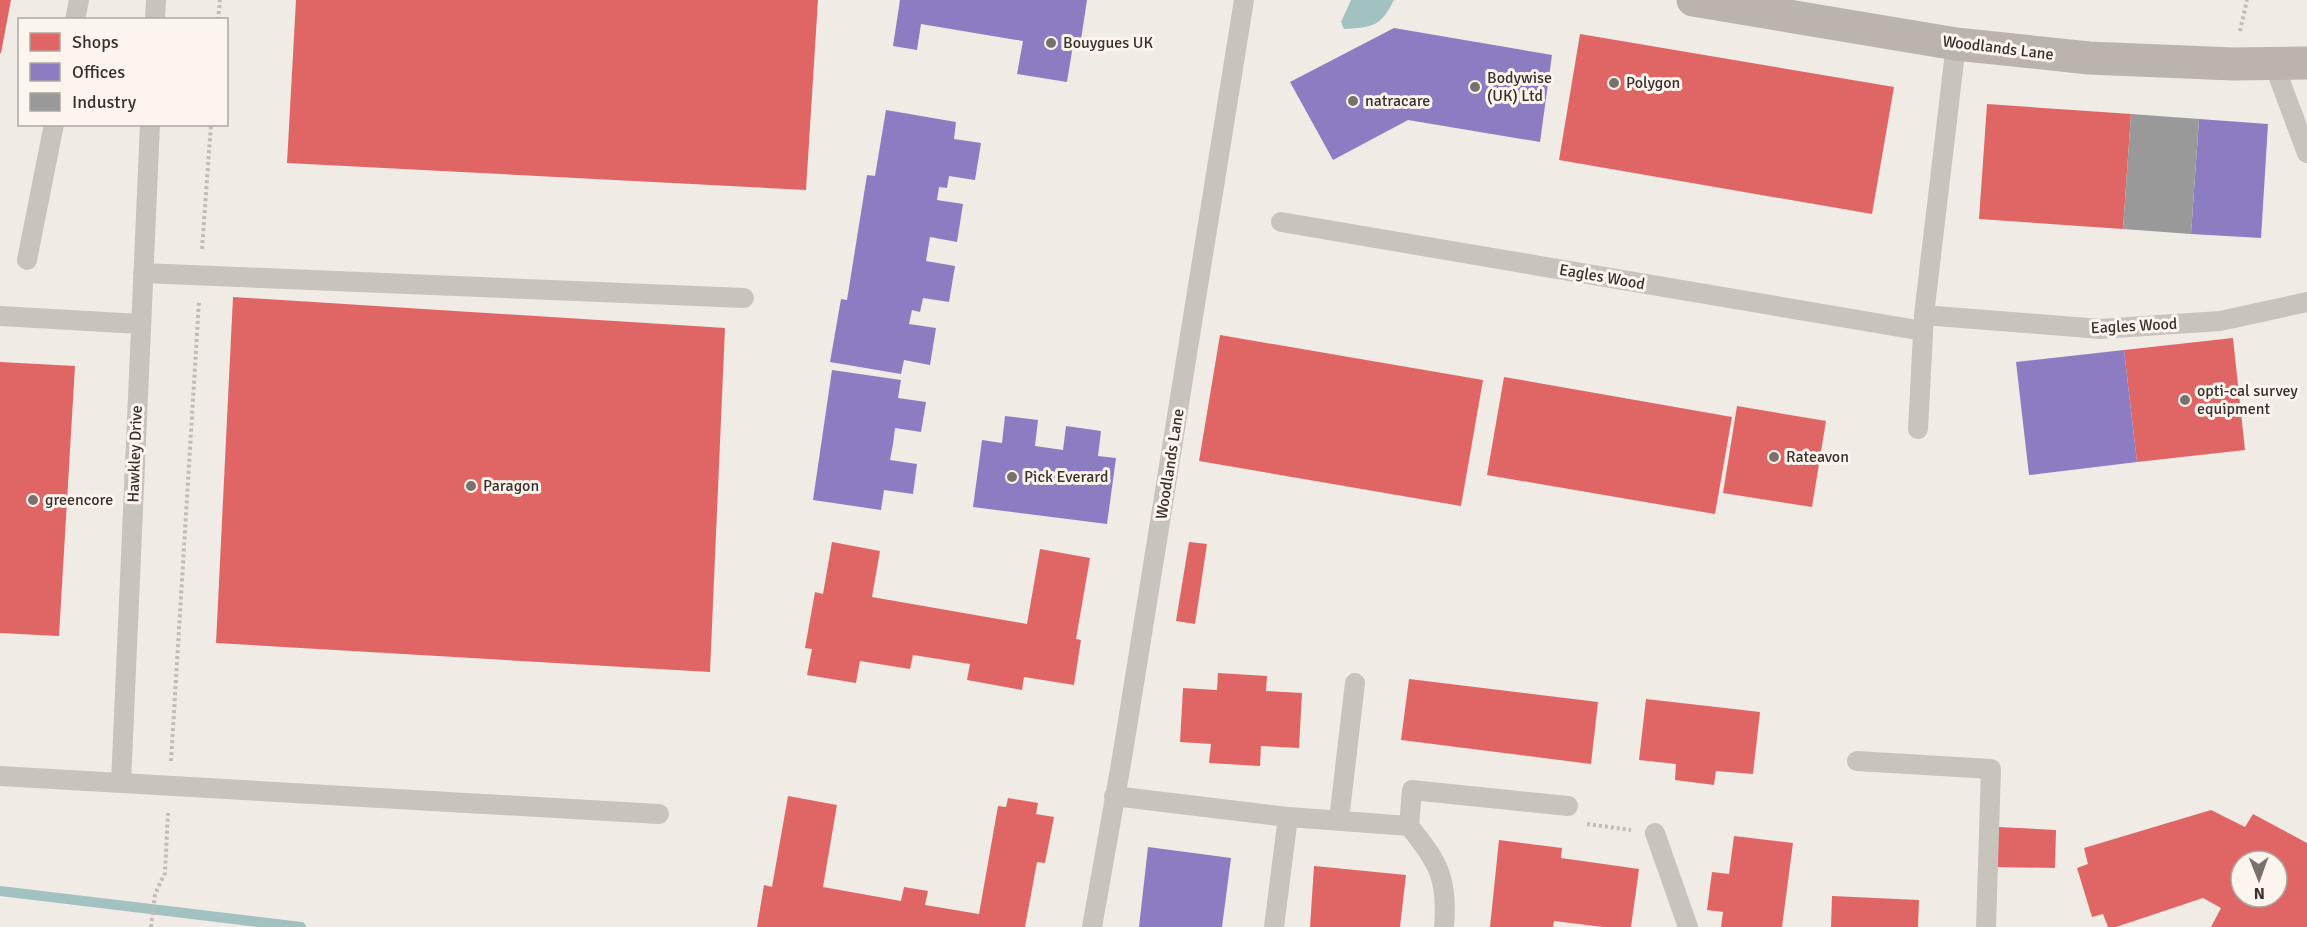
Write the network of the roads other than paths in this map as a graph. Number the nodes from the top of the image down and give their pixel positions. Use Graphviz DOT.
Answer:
graph roads {
  1 [pos="79,0"];
  2 [pos="156,0"];
  3 [pos="1244,0"];
  4 [pos="1693,0"];
  5 [pos="75,18"];
  6 [pos="155,18"];
  7 [pos="1956,44"];
  8 [pos="2273,62"];
  9 [pos="2307,63"];
  10 [pos="54,126"];
  11 [pos="150,126"];
  12 [pos="2307,153"];
  13 [pos="1281,222"];
  14 [pos="27,260"];
  15 [pos="143,273"];
  16 [pos="744,298"];
  17 [pos="2307,302"];
  18 [pos="0,316"];
  19 [pos="1923,323"];
  20 [pos="140,324"];
  21 [pos="1918,429"];
  22 [pos="1355,683"];
  23 [pos="1857,761"];
  24 [pos="0,776"];
  25 [pos="121,783"];
  26 [pos="1114,796"];
  27 [pos="1568,806"];
  28 [pos="659,814"];
  29 [pos="1288,817"];
  30 [pos="1339,820"];
  31 [pos="1409,826"];
  32 [pos="1655,833"];
  33 [pos="1092,927"];
  34 [pos="1274,927"];
  35 [pos="1444,927"];
  36 [pos="1688,927"];
  37 [pos="1986,927"];
  1 -- 5 [label="lane"];
  2 -- 6 [label="lane"];
  3 -- 26 [label="lane, Woodlands Lane"];
  4 -- 7 [label="street, Woodlands Lane"];
  7 -- 8 [label="street, Woodlands Lane"];
  7 -- 19 [label="lane"];
  8 -- 9 [label="street, Woodlands Lane"];
  8 -- 12 [label="lane"];
  10 -- 14 [label="lane"];
  11 -- 15 [label="lane, Hawkley Drive"];
  13 -- 19 [label="lane, Eagles Wood"];
  15 -- 16 [label="lane"];
  15 -- 20 [label="lane, Hawkley Drive"];
  17 -- 19 [label="lane, Eagles Wood"];
  18 -- 20 [label="lane"];
  19 -- 21 [label="lane"];
  20 -- 25 [label="lane, Hawkley Drive"];
  22 -- 30 [label="lane"];
  23 -- 37 [label="lane"];
  24 -- 25 [label="lane"];
  25 -- 28 [label="lane"];
  26 -- 29 [label="lane"];
  26 -- 33 [label="lane, Woodlands Lane"];
  27 -- 31 [label="lane"];
  29 -- 30 [label="lane"];
  29 -- 34 [label="lane"];
  30 -- 31 [label="lane"];
  31 -- 35 [label="lane"];
  32 -- 36 [label="lane"];
}
